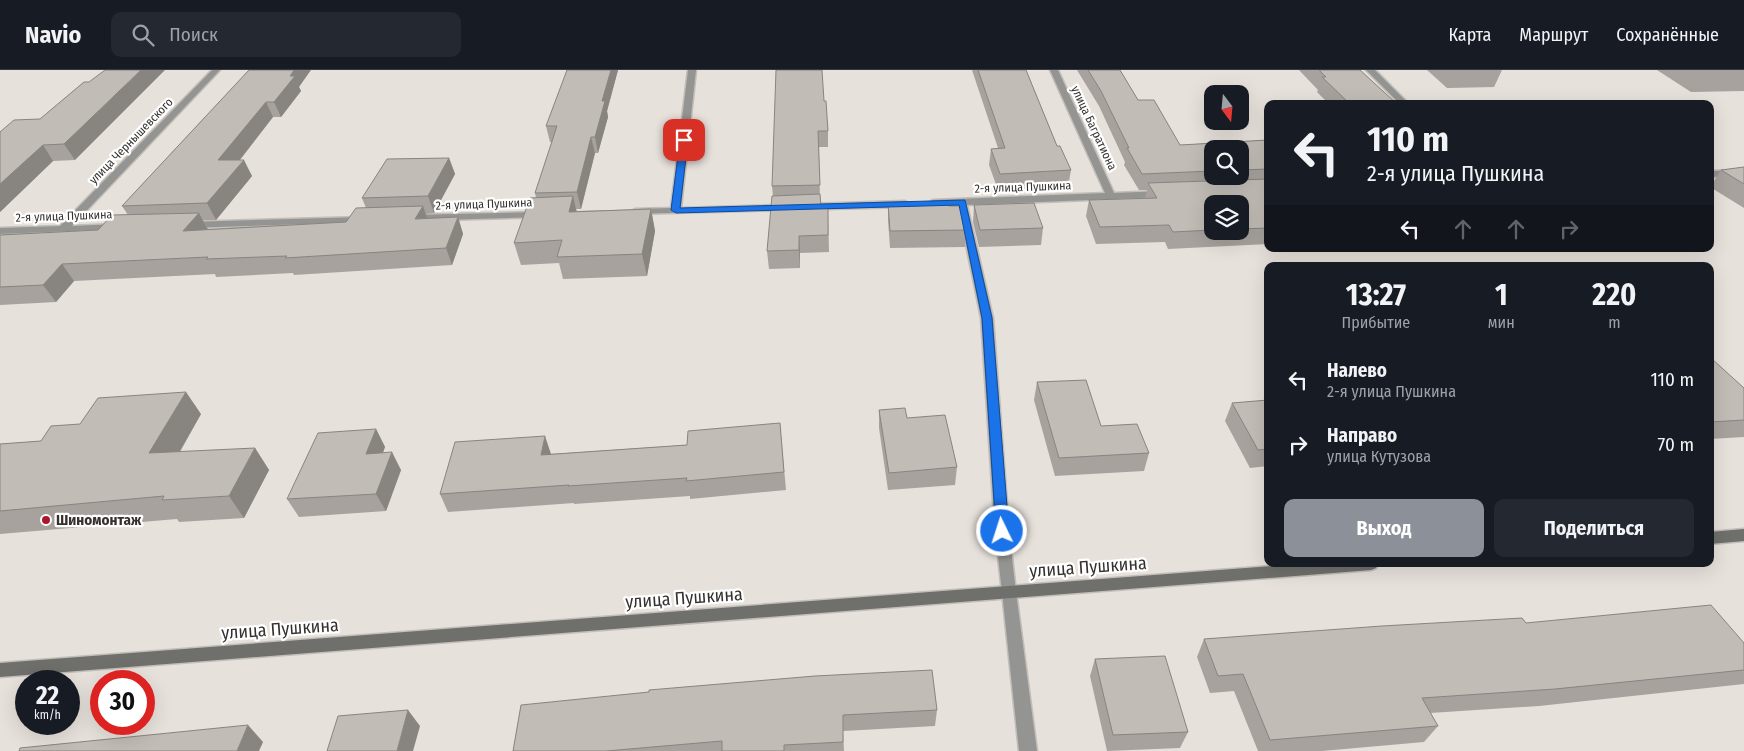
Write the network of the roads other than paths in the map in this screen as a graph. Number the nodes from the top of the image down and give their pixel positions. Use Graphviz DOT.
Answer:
graph roads {
  1 [pos="216,70"];
  2 [pos="692,70"];
  3 [pos="1054,70"];
  4 [pos="1370,70"];
  5 [pos="1401,100"];
  6 [pos="1744,173"];
  7 [pos="1714,174"];
  8 [pos="1170,194"];
  9 [pos="1111,196"];
  10 [pos="962,202"];
  11 [pos="676,210"];
  12 [pos="626,212"];
  13 [pos="547,214"];
  14 [pos="399,219"];
  15 [pos="369,220"];
  16 [pos="182,225"];
  17 [pos="122,227"];
  18 [pos="63,229"];
  19 [pos="0,230"];
  20 [pos="1744,535"];
  21 [pos="1714,538"];
  22 [pos="1332,567"];
  23 [pos="1009,592"];
  24 [pos="0,670"];
  25 [pos="1028,751"];
  1 -- 18 [label="street, улица Чернышевского"];
  2 -- 11 [label="street"];
  3 -- 9 [label="street, улица Багратиона"];
  4 -- 5 [label="street"];
  6 -- 7 [label="street"];
  8 -- 9 [label="street, 2-я улица Пушкина"];
  9 -- 10 [label="street, 2-я улица Пушкина"];
  10 -- 11 [label="street, 2-я улица Пушкина"];
  10 -- 23 [label="street"];
  11 -- 12 [label="street, 2-я улица Пушкина"];
  13 -- 14 [label="street, 2-я улица Пушкина"];
  15 -- 16 [label="street"];
  17 -- 18 [label="street, 2-я улица Пушкина"];
  18 -- 19 [label="street, 2-я улица Пушкина"];
  20 -- 21 [label="street"];
  22 -- 23 [label="street, улица Пушкина"];
  23 -- 24 [label="street, улица Пушкина"];
  23 -- 25 [label="street"];
}
